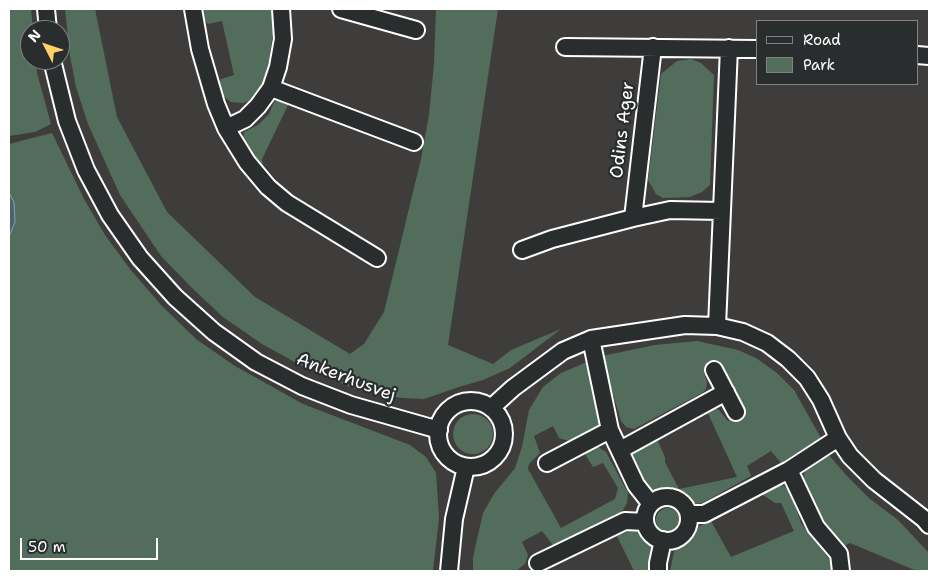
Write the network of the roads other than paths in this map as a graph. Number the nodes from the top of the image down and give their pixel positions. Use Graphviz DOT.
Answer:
graph roads {
  1 [pos="193,9"];
  2 [pos="281,9"];
  3 [pos="341,9"];
  4 [pos="416,30"];
  5 [pos="565,47"];
  6 [pos="653,47"];
  7 [pos="729,48"];
  8 [pos="756,49"];
  9 [pos="54,70"];
  10 [pos="271,88"];
  11 [pos="226,128"];
  12 [pos="414,142"];
  13 [pos="721,211"];
  14 [pos="632,218"];
  15 [pos="522,250"];
  16 [pos="377,258"];
  17 [pos="717,326"];
  18 [pos="591,339"];
  19 [pos="714,370"];
  20 [pos="726,392"];
  21 [pos="491,408"];
  22 [pos="736,412"];
  23 [pos="438,430"];
  24 [pos="610,430"];
  25 [pos="838,438"];
  26 [pos="620,450"];
  27 [pos="548,463"];
  28 [pos="466,467"];
  29 [pos="789,470"];
  30 [pos="651,504"];
  31 [pos="689,514"];
  32 [pos="645,522"];
  33 [pos="929,525"];
  34 [pos="663,540"];
  35 [pos="538,563"];
  36 [pos="449,571"];
  37 [pos="658,571"];
  38 [pos="841,571"];
  1 -- 11 [label="street"];
  2 -- 10 [label="street"];
  3 -- 4 [label="street"];
  5 -- 6 [label="street"];
  6 -- 7 [label="street"];
  6 -- 14 [label="street, Odins Ager"];
  7 -- 8 [label="street"];
  7 -- 13 [label="street"];
  9 -- 23 [label="street, Ankerhusvej"];
  10 -- 11 [label="street"];
  10 -- 12 [label="street"];
  11 -- 16 [label="street"];
  13 -- 14 [label="street"];
  13 -- 17 [label="street"];
  14 -- 15 [label="street"];
  17 -- 18 [label="street"];
  17 -- 25 [label="street"];
  18 -- 21 [label="street"];
  18 -- 24 [label="street"];
  19 -- 20 [label="street"];
  20 -- 22 [label="street"];
  20 -- 26 [label="street"];
  21 -- 23 [label="street"];
  21 -- 28 [label="street"];
  23 -- 28 [label="street"];
  24 -- 26 [label="street"];
  24 -- 27 [label="street"];
  25 -- 29 [label="street"];
  25 -- 33 [label="street"];
  26 -- 30 [label="street"];
  28 -- 36 [label="street"];
  29 -- 31 [label="street"];
  29 -- 38 [label="street"];
  30 -- 31 [label="street"];
  30 -- 32 [label="street"];
  31 -- 34 [label="street"];
  32 -- 34 [label="street"];
  32 -- 35 [label="street"];
  34 -- 37 [label="street"];
}
